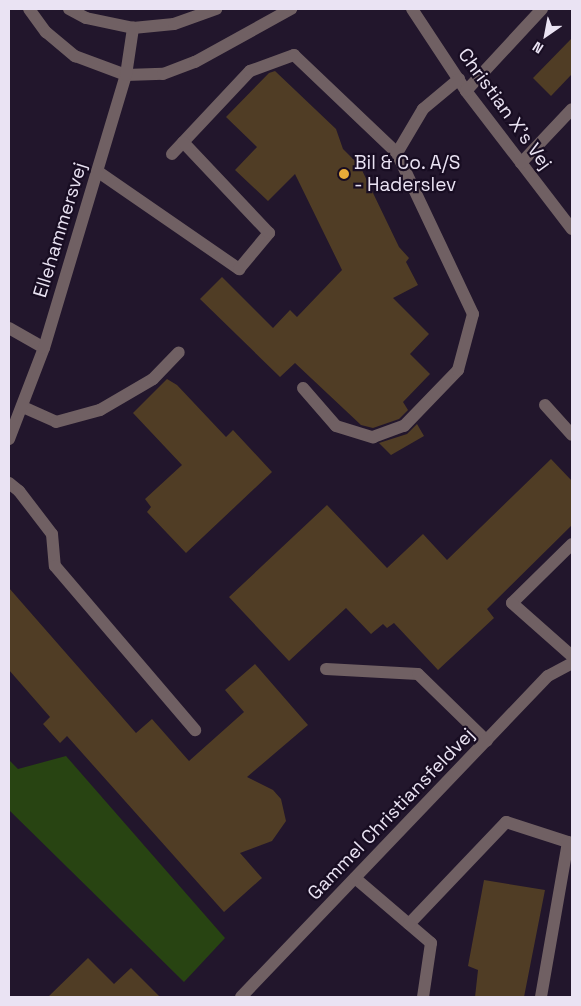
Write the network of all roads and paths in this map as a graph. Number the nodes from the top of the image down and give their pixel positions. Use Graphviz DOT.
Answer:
graph roads {
  1 [pos="29,9"];
  2 [pos="69,9"];
  3 [pos="216,9"];
  4 [pos="292,9"];
  5 [pos="412,9"];
  6 [pos="542,9"];
  7 [pos="133,28"];
  8 [pos="126,74"];
  9 [pos="459,79"];
  10 [pos="466,91"];
  11 [pos="572,109"];
  12 [pos="183,142"];
  13 [pos="397,153"];
  14 [pos="172,154"];
  15 [pos="521,163"];
  16 [pos="97,171"];
  17 [pos="572,229"];
  18 [pos="9,328"];
  19 [pos="44,348"];
  20 [pos="178,352"];
  21 [pos="302,388"];
  22 [pos="545,405"];
  23 [pos="23,407"];
  24 [pos="572,435"];
  25 [pos="9,439"];
  26 [pos="9,483"];
  27 [pos="572,544"];
  28 [pos="572,656"];
  29 [pos="572,663"];
  30 [pos="326,670"];
  31 [pos="195,730"];
  32 [pos="487,740"];
  33 [pos="355,878"];
  34 [pos="409,924"];
  35 [pos="241,997"];
  36 [pos="423,997"];
  37 [pos="541,997"];
  1 -- 8 [label="street"];
  2 -- 7 [label="street"];
  3 -- 7 [label="street"];
  4 -- 8 [label="street"];
  5 -- 9 [label="street, Christian X's Vej"];
  6 -- 10 [label="street"];
  7 -- 8 [label="street, Ellehammersvej"];
  8 -- 16 [label="street, Ellehammersvej"];
  9 -- 10 [label="street, Christian X's Vej"];
  9 -- 13 [label="street"];
  10 -- 15 [label="street, Christian X's Vej"];
  11 -- 15 [label="street"];
  12 -- 13 [label="street"];
  12 -- 14 [label="street"];
  12 -- 16 [label="street"];
  13 -- 21 [label="street"];
  15 -- 17 [label="street, Christian X's Vej"];
  16 -- 19 [label="street, Ellehammersvej"];
  18 -- 19 [label="street"];
  19 -- 23 [label="street, Ellehammersvej"];
  20 -- 23 [label="street"];
  22 -- 24 [label="street"];
  23 -- 25 [label="street, Ellehammersvej"];
  26 -- 31 [label="street"];
  27 -- 28 [label="street"];
  29 -- 32 [label="street, Gammel Christiansfeldvej"];
  30 -- 32 [label="street"];
  32 -- 33 [label="street, Gammel Christiansfeldvej"];
  33 -- 34 [label="street"];
  33 -- 35 [label="street, Gammel Christiansfeldvej"];
  34 -- 36 [label="street"];
  34 -- 37 [label="street"];
}
